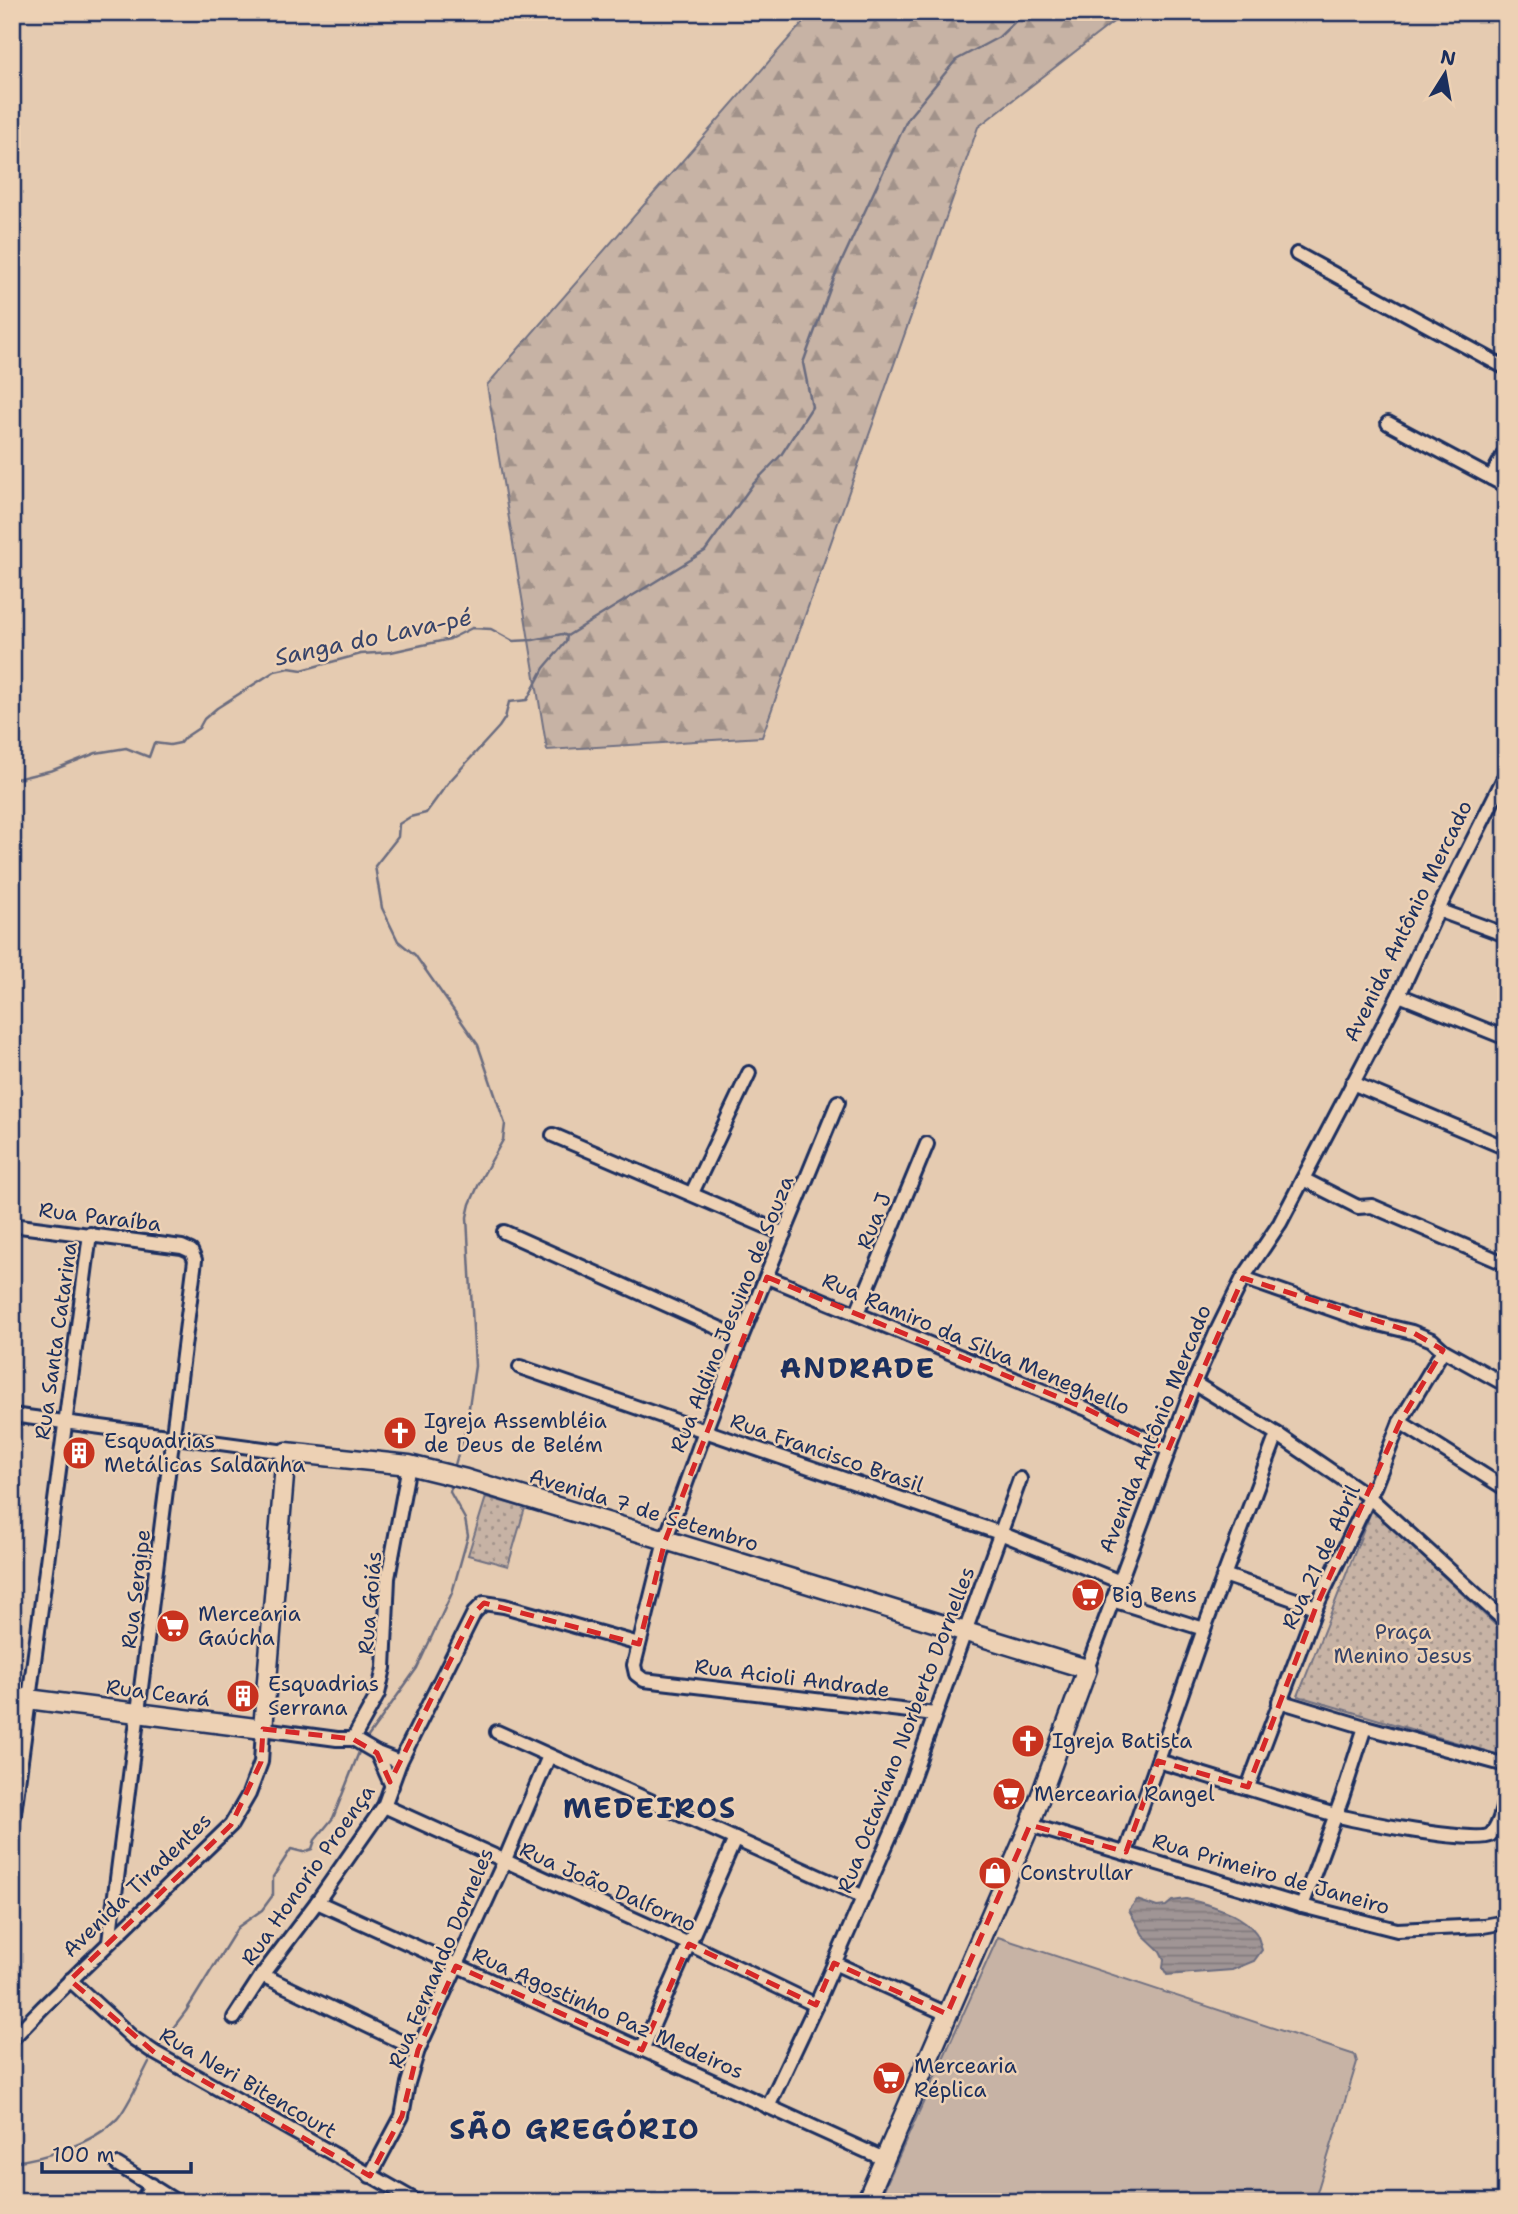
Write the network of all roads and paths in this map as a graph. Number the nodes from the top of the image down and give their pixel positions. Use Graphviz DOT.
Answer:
graph roads {
  1 [pos="1297,254"];
  2 [pos="1506,368"];
  3 [pos="1388,424"];
  4 [pos="1506,450"];
  5 [pos="1491,478"];
  6 [pos="1506,486"];
  7 [pos="1506,774"];
  8 [pos="1438,910"];
  9 [pos="1506,935"];
  10 [pos="1399,995"];
  11 [pos="1506,1038"];
  12 [pos="749,1073"];
  13 [pos="1352,1083"];
  14 [pos="838,1102"];
  15 [pos="553,1135"];
  16 [pos="927,1144"];
  17 [pos="1506,1148"];
  18 [pos="1303,1179"];
  19 [pos="692,1193"];
  20 [pos="12,1225"];
  21 [pos="504,1232"];
  22 [pos="90,1234"];
  23 [pos="784,1234"];
  24 [pos="182,1247"];
  25 [pos="1506,1264"];
  26 [pos="767,1277"];
  27 [pos="1243,1278"];
  28 [pos="857,1313"];
  29 [pos="741,1338"];
  30 [pos="1443,1350"];
  31 [pos="520,1367"];
  32 [pos="1194,1383"];
  33 [pos="1506,1385"];
  34 [pos="12,1415"];
  35 [pos="65,1421"];
  36 [pos="1400,1422"];
  37 [pos="705,1431"];
  38 [pos="1277,1434"];
  39 [pos="174,1435"];
  40 [pos="1168,1450"];
  41 [pos="286,1452"];
  42 [pos="409,1465"];
  43 [pos="1020,1479"];
  44 [pos="1506,1489"];
  45 [pos="1369,1497"];
  46 [pos="1000,1533"];
  47 [pos="665,1541"];
  48 [pos="1224,1575"];
  49 [pos="1118,1581"];
  50 [pos="1112,1600"];
  51 [pos="1317,1607"];
  52 [pos="1505,1616"];
  53 [pos="1204,1629"];
  54 [pos="966,1631"];
  55 [pos="639,1644"];
  56 [pos="1087,1669"];
  57 [pos="644,1680"];
  58 [pos="21,1698"];
  59 [pos="1279,1701"];
  60 [pos="139,1713"];
  61 [pos="935,1714"];
  62 [pos="1365,1727"];
  63 [pos="263,1729"];
  64 [pos="497,1732"];
  65 [pos="357,1741"];
  66 [pos="377,1753"];
  67 [pos="549,1756"];
  68 [pos="1158,1761"];
  69 [pos="400,1762"];
  70 [pos="1506,1765"];
  71 [pos="392,1786"];
  72 [pos="1248,1787"];
  73 [pos="1505,1801"];
  74 [pos="384,1806"];
  75 [pos="1335,1815"];
  76 [pos="1030,1825"];
  77 [pos="12,1829"];
  78 [pos="735,1839"];
  79 [pos="1126,1852"];
  80 [pos="504,1862"];
  81 [pos="864,1897"];
  82 [pos="317,1902"];
  83 [pos="1302,1906"];
  84 [pos="1506,1923"];
  85 [pos="109,1942"];
  86 [pos="689,1944"];
  87 [pos="834,1963"];
  88 [pos="456,1966"];
  89 [pos="262,1975"];
  90 [pos="71,1980"];
  91 [pos="816,2005"];
  92 [pos="947,2014"];
  93 [pos="234,2018"];
  94 [pos="12,2039"];
  95 [pos="418,2050"];
  96 [pos="642,2050"];
  97 [pos="768,2107"];
  98 [pos="884,2160"];
  99 [pos="118,2165"];
  100 [pos="370,2176"];
  101 [pos="152,2185"];
  102 [pos="141,2202"];
  103 [pos="177,2202"];
  104 [pos="418,2202"];
  105 [pos="866,2202"];
  1 -- 2 [label="street"];
  3 -- 5 [label="street"];
  4 -- 5 [label="street"];
  5 -- 6 [label="street"];
  7 -- 8 [label="street, Avenida Antônio Mercado"];
  8 -- 9 [label="street"];
  8 -- 10 [label="street, Avenida Antônio Mercado"];
  10 -- 11 [label="street"];
  10 -- 13 [label="street, Avenida Antônio Mercado"];
  12 -- 19 [label="street"];
  13 -- 17 [label="street"];
  13 -- 18 [label="street, Avenida Antônio Mercado"];
  14 -- 23 [label="street, Rua Aldino Jesuino de Souza"];
  15 -- 19 [label="street"];
  16 -- 28 [label="street, Rua J"];
  18 -- 25 [label="street"];
  18 -- 27 [label="street, Avenida Antônio Mercado"];
  19 -- 23 [label="street"];
  20 -- 22 [label="street, Rua Paraíba"];
  21 -- 29 [label="street"];
  22 -- 24 [label="street, Rua Paraíba"];
  22 -- 35 [label="street, Rua Santa Catarina"];
  23 -- 26 [label="street, Rua Aldino Jesuino de Souza"];
  24 -- 39 [label="street, Rua Sergipe"];
  26 -- 28 [label="street, Rua Ramiro da Silva Meneghello"];
  26 -- 29 [label="street, Rua Aldino Jesuino de Souza"];
  27 -- 30 [label="street"];
  27 -- 32 [label="street, Avenida Antônio Mercado"];
  28 -- 40 [label="street, Rua Ramiro da Silva Meneghello"];
  29 -- 37 [label="street, Rua Aldino Jesuino de Souza"];
  30 -- 33 [label="street"];
  30 -- 36 [label="street, Rua 21 de Abril"];
  31 -- 37 [label="street, Rua Francisco Brasil"];
  32 -- 38 [label="street"];
  32 -- 40 [label="street, Avenida Antônio Mercado"];
  34 -- 35 [label="street, Avenida 7 de Setembro"];
  35 -- 39 [label="street, Avenida 7 de Setembro"];
  35 -- 58 [label="street, Rua Santa Catarina"];
  36 -- 44 [label="street"];
  36 -- 45 [label="street, Rua 21 de Abril"];
  37 -- 46 [label="street, Rua Francisco Brasil"];
  37 -- 47 [label="street, Rua Aldino Jesuino de Souza"];
  38 -- 45 [label="street"];
  38 -- 48 [label="street"];
  39 -- 41 [label="street, Avenida 7 de Setembro"];
  39 -- 60 [label="street, Rua Sergipe"];
  40 -- 49 [label="street, Avenida Antônio Mercado"];
  41 -- 42 [label="street, Avenida 7 de Setembro"];
  41 -- 63 [label="street, Avenida Tiradentes"];
  42 -- 47 [label="street, Avenida 7 de Setembro"];
  42 -- 65 [label="street, Rua Goiás"];
  43 -- 46 [label="street, Rua Octaviano Norberto Dornelles"];
  45 -- 51 [label="street, Rua 21 de Abril"];
  45 -- 52 [label="street"];
  46 -- 49 [label="street, Rua Francisco Brasil"];
  46 -- 54 [label="street, Rua Octaviano Norberto Dornelles"];
  47 -- 54 [label="street, Avenida 7 de Setembro"];
  47 -- 55 [label="street, Rua Aldino Jesuino de Souza"];
  48 -- 51 [label="street"];
  48 -- 53 [label="street"];
  49 -- 50 [label="street, Avenida Antônio Mercado"];
  50 -- 53 [label="street"];
  50 -- 56 [label="street, Avenida Antônio Mercado"];
  51 -- 59 [label="street, Rua 21 de Abril"];
  53 -- 68 [label="street"];
  54 -- 56 [label="street, Avenida 7 de Setembro"];
  54 -- 61 [label="street, Rua Octaviano Norberto Dornelles"];
  55 -- 57 [label="street, Rua Aldino Jesuino de Souza"];
  55 -- 69 [label="street, Rua Honorio Proença"];
  56 -- 76 [label="street, Avenida Antônio Mercado"];
  57 -- 61 [label="street, Rua Acioli Andrade"];
  58 -- 60 [label="street, Rua Ceará"];
  58 -- 77 [label="street, Rua Santa Catarina"];
  59 -- 62 [label="street"];
  59 -- 72 [label="street, Rua 21 de Abril"];
  60 -- 63 [label="street, Rua Ceará"];
  60 -- 85 [label="street, Rua Sergipe"];
  61 -- 81 [label="street, Rua Octaviano Norberto Dornelles"];
  62 -- 70 [label="street"];
  62 -- 75 [label="street"];
  63 -- 65 [label="street, Rua Ceará"];
  63 -- 85 [label="street, Avenida Tiradentes"];
  64 -- 67 [label="street"];
  65 -- 66 [label="street, Rua Ceará"];
  66 -- 69 [label="street, Rua Ceará"];
  66 -- 71 [label="street"];
  67 -- 78 [label="street"];
  67 -- 80 [label="street, Rua Fernando Dorneles"];
  68 -- 72 [label="street"];
  68 -- 79 [label="street"];
  69 -- 71 [label="street, Rua Honorio Proença"];
  71 -- 74 [label="street, Rua Honorio Proença"];
  72 -- 75 [label="street"];
  73 -- 75 [label="street"];
  74 -- 80 [label="street, Rua João Dalforno"];
  74 -- 82 [label="street, Rua Honorio Proença"];
  75 -- 83 [label="street"];
  76 -- 79 [label="street, Rua Primeiro de Janeiro"];
  76 -- 92 [label="street, Avenida Antônio Mercado"];
  78 -- 81 [label="street"];
  78 -- 86 [label="street"];
  79 -- 83 [label="street, Rua Primeiro de Janeiro"];
  80 -- 86 [label="street, Rua João Dalforno"];
  80 -- 88 [label="street, Rua Fernando Dorneles"];
  81 -- 87 [label="street, Rua Octaviano Norberto Dornelles"];
  82 -- 88 [label="street, Rua Agostinho Paz Medeiros"];
  82 -- 89 [label="street, Rua Honorio Proença"];
  83 -- 84 [label="street, Rua Primeiro de Janeiro"];
  85 -- 90 [label="street, Avenida Tiradentes"];
  86 -- 91 [label="street, Rua João Dalforno"];
  86 -- 96 [label="street"];
  87 -- 91 [label="street, Rua Octaviano Norberto Dornelles"];
  87 -- 92 [label="street"];
  88 -- 95 [label="street, Rua Fernando Dorneles"];
  88 -- 96 [label="street, Rua Agostinho Paz Medeiros"];
  89 -- 93 [label="street, Rua Honorio Proença"];
  89 -- 95 [label="street"];
  90 -- 94 [label="street, Avenida Tiradentes"];
  90 -- 100 [label="street, Rua Neri Bitencourt"];
  91 -- 97 [label="street, Rua Octaviano Norberto Dornelles"];
  92 -- 98 [label="street, Avenida Antônio Mercado"];
  95 -- 100 [label="street, Rua Fernando Dorneles"];
  96 -- 97 [label="street, Rua Agostinho Paz Medeiros"];
  97 -- 98 [label="street, Rua Agostinho Paz Medeiros"];
  98 -- 105 [label="street, Avenida Antônio Mercado"];
  99 -- 101 [label="street"];
  100 -- 104 [label="street, Rua Neri Bitencourt"];
  101 -- 102 [label="street"];
  101 -- 103 [label="street"];
}
